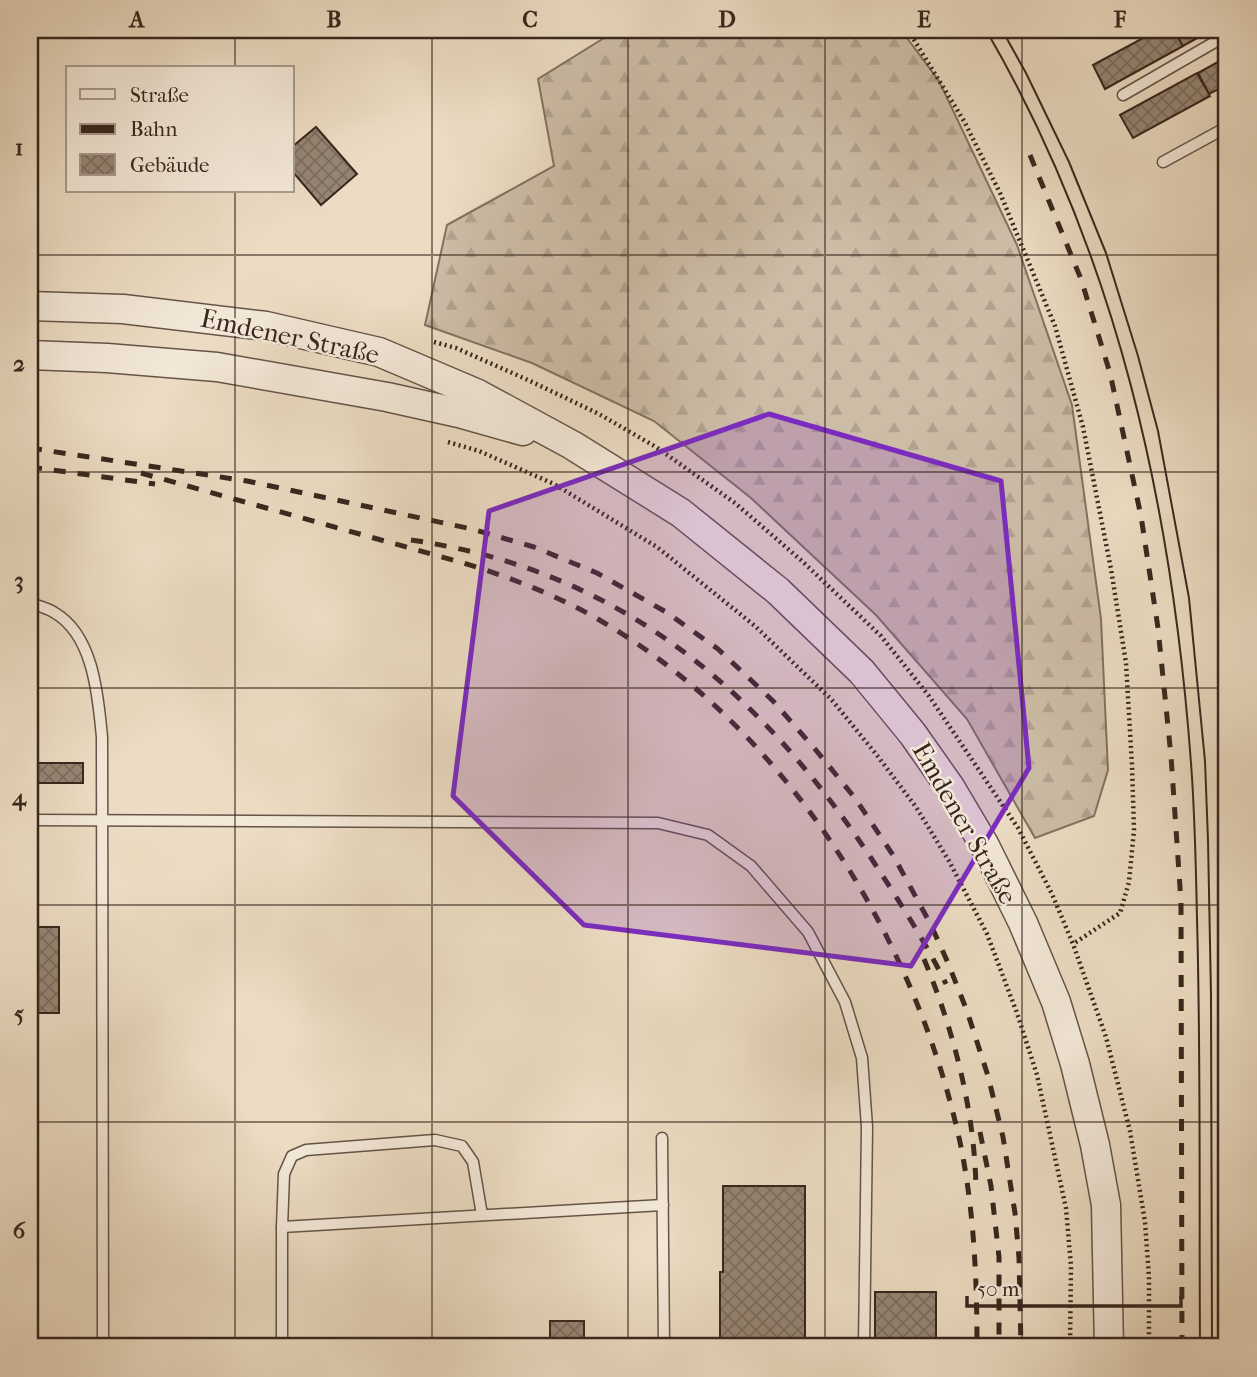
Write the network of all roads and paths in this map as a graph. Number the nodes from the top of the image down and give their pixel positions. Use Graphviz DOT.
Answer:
graph roads {
  1 [pos="908,30"];
  2 [pos="1227,35"];
  3 [pos="1123,95"];
  4 [pos="1227,127"];
  5 [pos="1163,162"];
  6 [pos="30,306"];
  7 [pos="430,341"];
  8 [pos="30,355"];
  9 [pos="442,440"];
  10 [pos="572,445"];
  11 [pos="30,603"];
  12 [pos="30,820"];
  13 [pos="101,821"];
  14 [pos="1073,944"];
  15 [pos="662,1138"];
  16 [pos="663,1205"];
  17 [pos="482,1215"];
  18 [pos="282,1227"];
  19 [pos="103,1347"];
  20 [pos="282,1347"];
  21 [pos="664,1347"];
  22 [pos="864,1347"];
  23 [pos="1070,1347"];
  24 [pos="1110,1347"];
  25 [pos="1149,1347"];
  1 -- 14 [label="path"];
  2 -- 3 [label="lane"];
  4 -- 5 [label="lane"];
  6 -- 10 [label="street, Emdener Straße"];
  7 -- 14 [label="path"];
  8 -- 10 [label="street, Emdener Straße"];
  9 -- 23 [label="path"];
  10 -- 24 [label="street, Emdener Straße"];
  11 -- 13 [label="lane"];
  12 -- 13 [label="lane"];
  13 -- 19 [label="lane"];
  13 -- 22 [label="lane"];
  14 -- 25 [label="path"];
  15 -- 16 [label="lane"];
  16 -- 17 [label="lane"];
  16 -- 21 [label="lane"];
  17 -- 18 [label="lane"];
  17 -- 18 [label="lane"];
  18 -- 20 [label="lane"];
}
